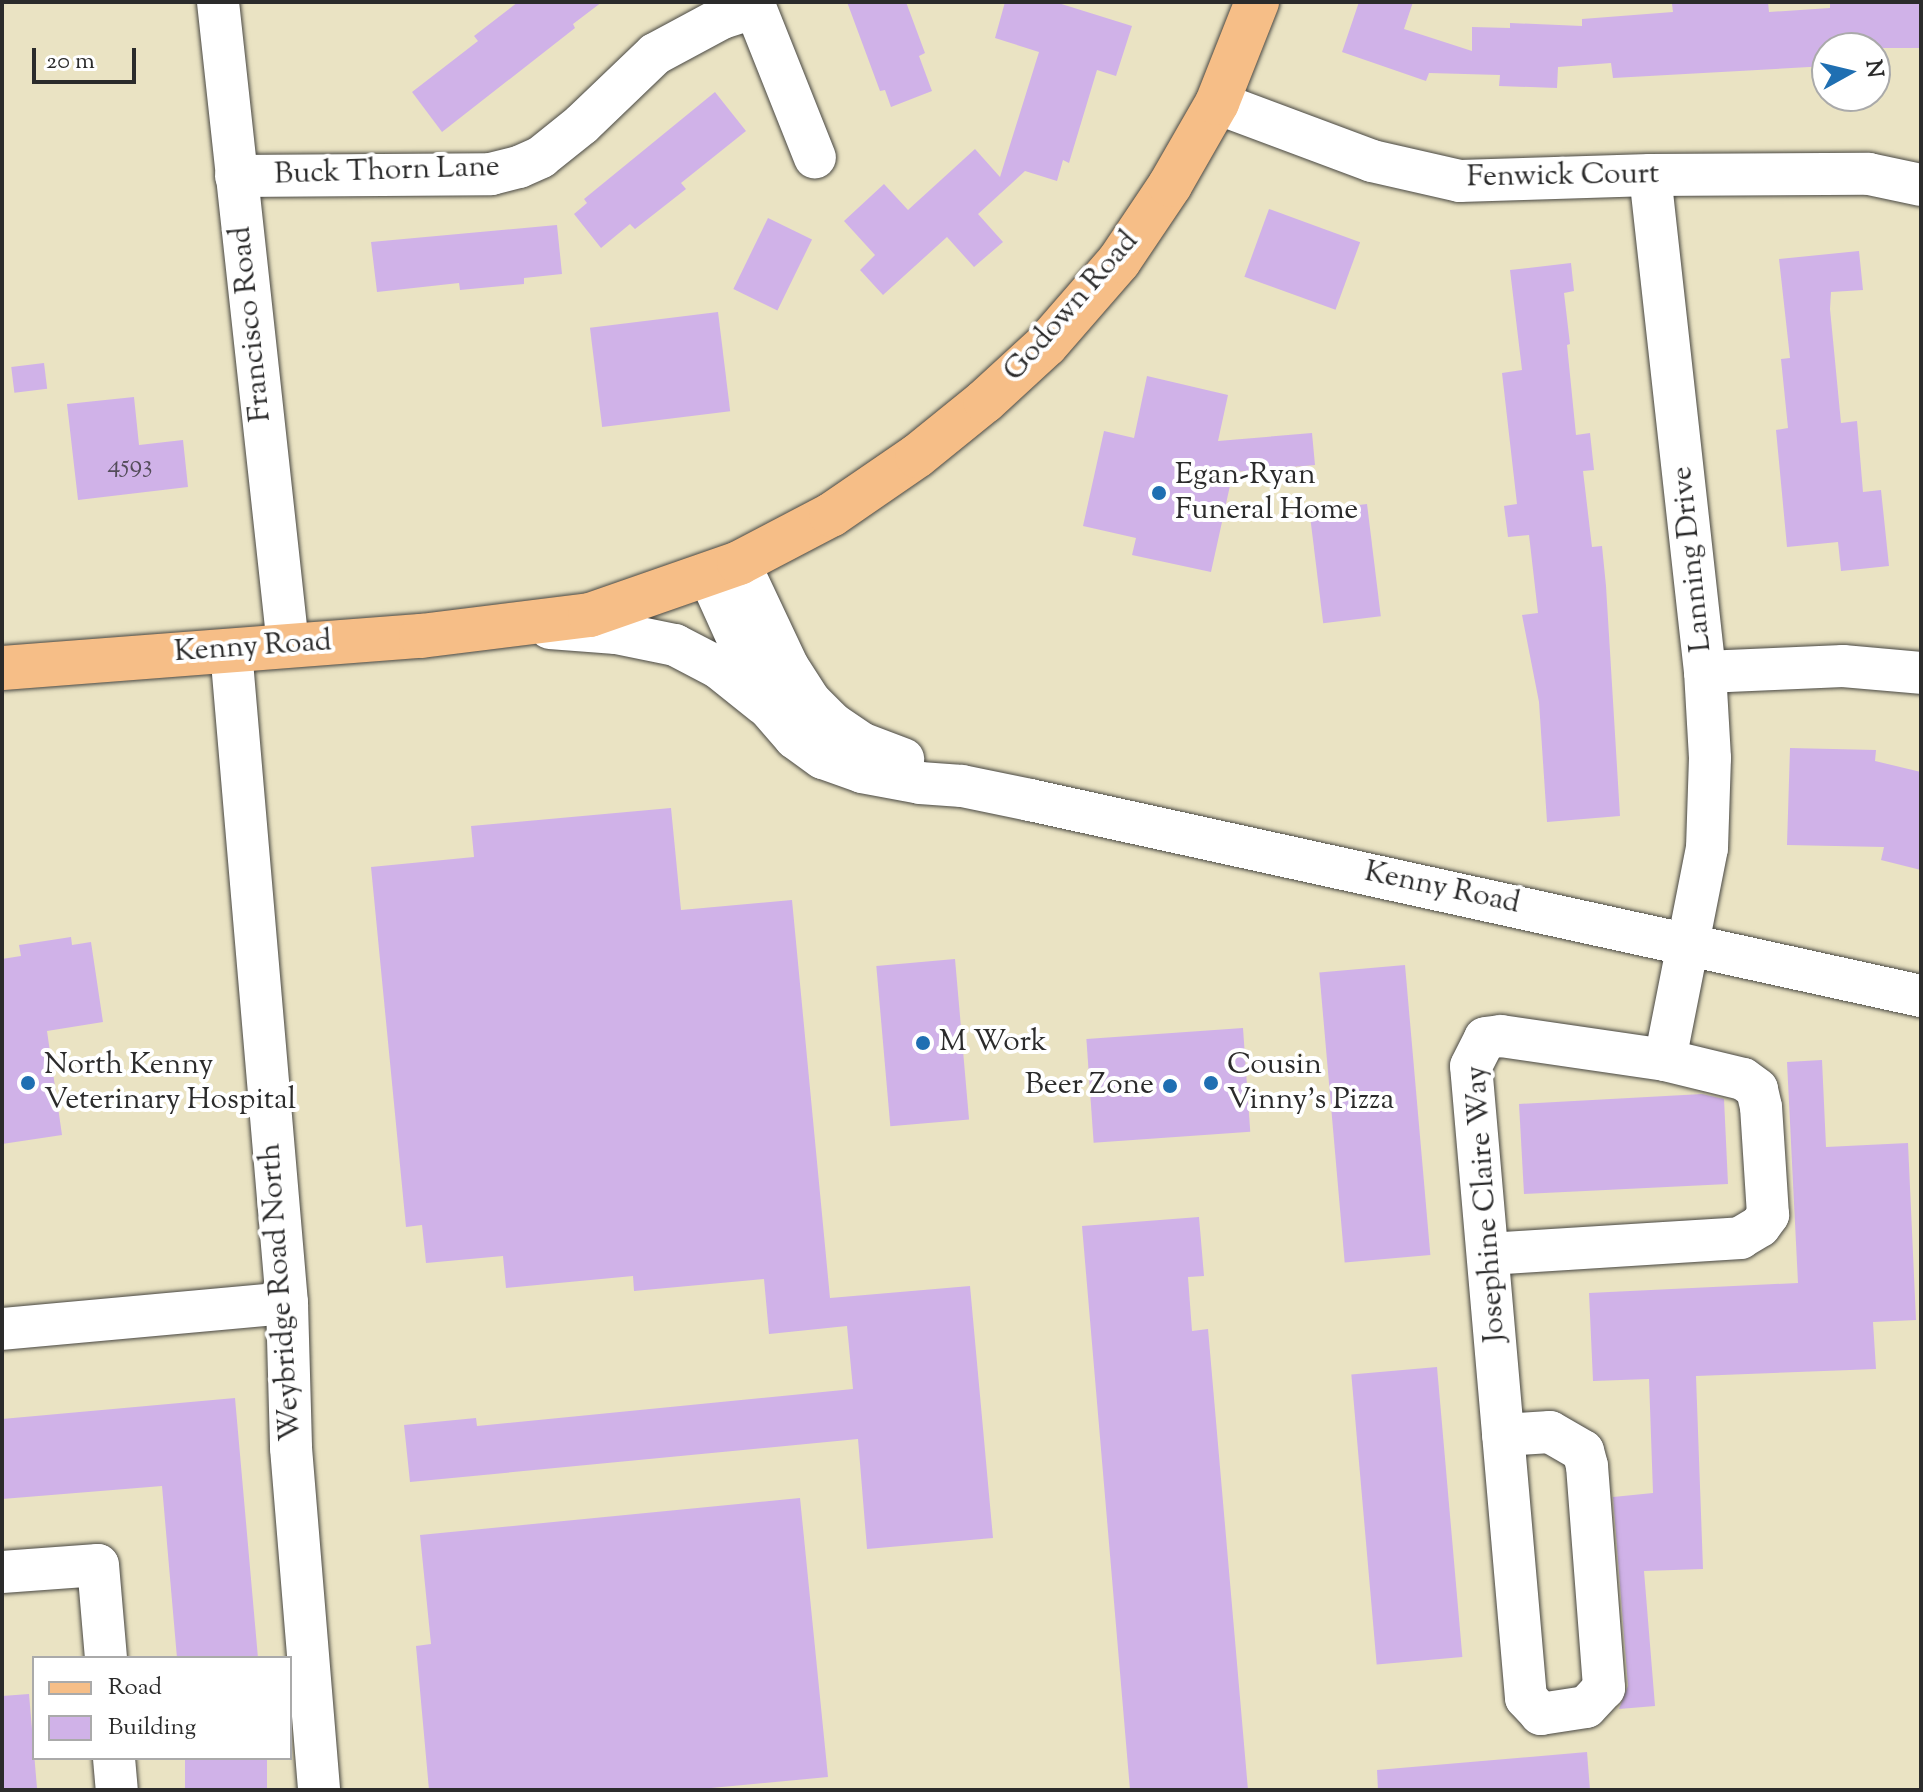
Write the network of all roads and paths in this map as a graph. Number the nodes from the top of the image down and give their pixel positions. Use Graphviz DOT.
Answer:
graph roads {
  1 [pos="218,2"];
  2 [pos="1257,2"];
  3 [pos="1217,103"];
  4 [pos="815,158"];
  5 [pos="1650,175"];
  6 [pos="236,176"];
  7 [pos="1921,185"];
  8 [pos="724,569"];
  9 [pos="505,628"];
  10 [pos="288,645"];
  11 [pos="231,650"];
  12 [pos="2,668"];
  13 [pos="1705,672"];
  14 [pos="1921,673"];
  15 [pos="769,708"];
  16 [pos="962,786"];
  17 [pos="1687,942"];
  18 [pos="1921,996"];
  19 [pos="1665,1060"];
  20 [pos="1488,1254"];
  21 [pos="287,1303"];
  22 [pos="2,1329"];
  23 [pos="1503,1435"];
  24 [pos="2,1572"];
  25 [pos="106,1656"];
  26 [pos="114,1760"];
  27 [pos="117,1790"];
  28 [pos="319,1790"];
  1 -- 6 [label="street, Francisco Road"];
  2 -- 3 [label="main road, Godown Road"];
  3 -- 5 [label="street, Fenwick Court"];
  3 -- 8 [label="main road, Godown Road"];
  4 -- 6 [label="street, Buck Thorn Lane"];
  5 -- 7 [label="street, Fenwick Court"];
  5 -- 13 [label="street, Lanning Drive"];
  6 -- 10 [label="street, Francisco Road"];
  8 -- 9 [label="main road, Kenny Road"];
  8 -- 15 [label="street, Kenny Road"];
  8 -- 16 [label="street, Kenny Road"];
  9 -- 10 [label="main road, Kenny Road"];
  9 -- 15 [label="street, Kenny Road"];
  10 -- 11 [label="main road, Kenny Road"];
  11 -- 12 [label="main road, Kenny Road"];
  11 -- 21 [label="street, Weybridge Road North"];
  13 -- 14 [label="street"];
  13 -- 17 [label="street, Lanning Drive"];
  15 -- 16 [label="street, Kenny Road"];
  16 -- 17 [label="street, Kenny Road"];
  17 -- 18 [label="street, Kenny Road"];
  17 -- 19 [label="street"];
  19 -- 20 [label="street, Josephine Claire Way"];
  19 -- 20 [label="street"];
  20 -- 23 [label="street, Josephine Claire Way"];
  21 -- 22 [label="street"];
  21 -- 28 [label="street, Weybridge Road North"];
  23 -- 23 [label="street, Josephine Claire Way"];
  24 -- 25 [label="street"];
  26 -- 27 [label="street"];
}
